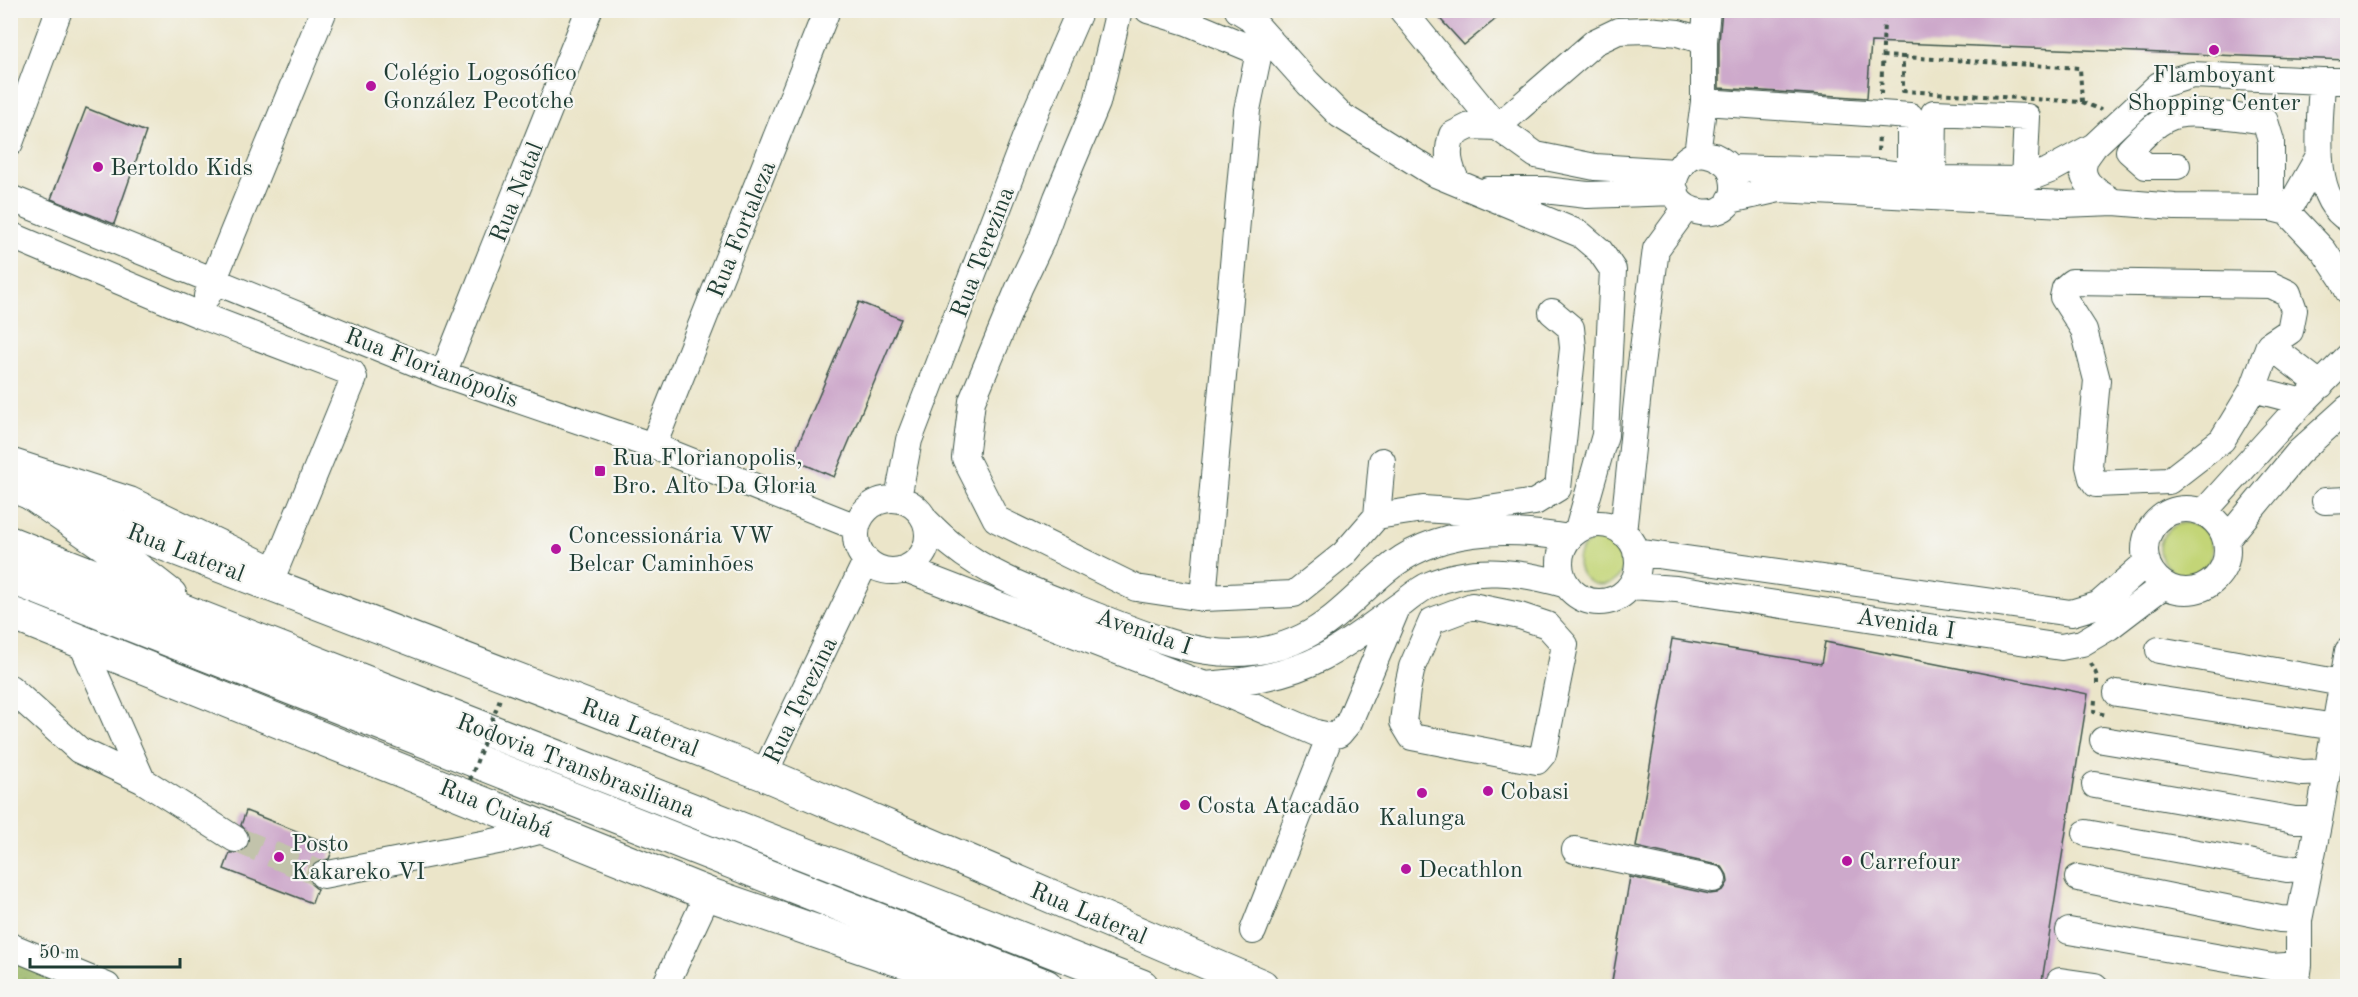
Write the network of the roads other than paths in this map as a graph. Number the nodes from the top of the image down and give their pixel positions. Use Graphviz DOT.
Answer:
graph roads {
  1 [pos="60,10"];
  2 [pos="324,10"];
  3 [pos="589,10"];
  4 [pos="827,10"];
  5 [pos="1080,10"];
  6 [pos="1119,10"];
  7 [pos="1148,10"];
  8 [pos="1238,10"];
  9 [pos="1402,10"];
  10 [pos="1707,10"];
  11 [pos="1704,41"];
  12 [pos="1264,46"];
  13 [pos="2322,81"];
  14 [pos="2348,81"];
  15 [pos="1704,102"];
  16 [pos="1497,127"];
  17 [pos="10,143"];
  18 [pos="2094,146"];
  19 [pos="1698,154"];
  20 [pos="2319,156"];
  21 [pos="2177,166"];
  22 [pos="1730,168"];
  23 [pos="2050,170"];
  24 [pos="1922,177"];
  25 [pos="2024,180"];
  26 [pos="1466,186"];
  27 [pos="1679,191"];
  28 [pos="10,198"];
  29 [pos="1730,200"];
  30 [pos="2114,202"];
  31 [pos="2063,204"];
  32 [pos="2279,210"];
  33 [pos="2348,219"];
  34 [pos="10,235"];
  35 [pos="213,280"];
  36 [pos="2346,281"];
  37 [pos="1552,312"];
  38 [pos="200,315"];
  39 [pos="2269,345"];
  40 [pos="2348,357"];
  41 [pos="1608,362"];
  42 [pos="443,374"];
  43 [pos="1569,388"];
  44 [pos="2253,389"];
  45 [pos="2312,393"];
  46 [pos="2348,408"];
  47 [pos="653,446"];
  48 [pos="10,461"];
  49 [pos="1382,462"];
  50 [pos="20,488"];
  51 [pos="898,498"];
  52 [pos="2204,513"];
  53 [pos="1377,516"];
  54 [pos="926,520"];
  55 [pos="856,527"];
  56 [pos="1574,534"];
  57 [pos="2226,540"];
  58 [pos="10,543"];
  59 [pos="1630,543"];
  60 [pos="866,561"];
  61 [pos="2147,562"];
  62 [pos="906,569"];
  63 [pos="10,577"];
  64 [pos="1567,585"];
  65 [pos="2164,585"];
  66 [pos="1631,586"];
  67 [pos="1203,598"];
  68 [pos="1398,606"];
  69 [pos="10,613"];
  70 [pos="200,618"];
  71 [pos="81,642"];
  72 [pos="2159,650"];
  73 [pos="2348,651"];
  74 [pos="1376,657"];
  75 [pos="1409,679"];
  76 [pos="2342,683"];
  77 [pos="1205,685"];
  78 [pos="10,688"];
  79 [pos="2335,727"];
  80 [pos="1330,736"];
  81 [pos="2326,772"];
  82 [pos="764,774"];
  83 [pos="142,780"];
  84 [pos="2095,785"];
  85 [pos="2319,820"];
  86 [pos="547,829"];
  87 [pos="2086,833"];
  88 [pos="236,839"];
  89 [pos="1575,850"];
  90 [pos="2309,867"];
  91 [pos="323,875"];
  92 [pos="2078,878"];
  93 [pos="1713,879"];
  94 [pos="708,894"];
  95 [pos="2299,920"];
  96 [pos="1253,931"];
  97 [pos="2069,932"];
  98 [pos="10,946"];
  99 [pos="2297,976"];
  100 [pos="2060,981"];
  101 [pos="107,987"];
  102 [pos="665,987"];
  103 [pos="988,987"];
  104 [pos="1046,987"];
  105 [pos="1142,987"];
  106 [pos="1262,987"];
  107 [pos="2095,987"];
  1 -- 17 [label="street"];
  2 -- 35 [label="street"];
  3 -- 42 [label="street, Rua Natal"];
  4 -- 47 [label="street, Rua Fortaleza"];
  5 -- 51 [label="street, Rua Terezina"];
  6 -- 67 [label="street"];
  7 -- 12 [label="street"];
  8 -- 12 [label="street"];
  9 -- 16 [label="street"];
  10 -- 11 [label="street"];
  11 -- 15 [label="street"];
  11 -- 16 [label="street"];
  12 -- 26 [label="street"];
  12 -- 67 [label="street"];
  13 -- 14 [label="street"];
  13 -- 18 [label="street"];
  13 -- 20 [label="street"];
  15 -- 19 [label="street"];
  15 -- 24 [label="street"];
  16 -- 26 [label="street"];
  16 -- 27 [label="street"];
  18 -- 23 [label="street"];
  18 -- 30 [label="street"];
  19 -- 22 [label="street"];
  19 -- 27 [label="street"];
  20 -- 32 [label="street"];
  20 -- 33 [label="street"];
  21 -- 32 [label="street"];
  22 -- 24 [label="street"];
  22 -- 29 [label="street"];
  23 -- 25 [label="street"];
  23 -- 31 [label="street"];
  24 -- 25 [label="street"];
  24 -- 25 [label="street"];
  26 -- 27 [label="street"];
  26 -- 41 [label="street"];
  27 -- 29 [label="street"];
  27 -- 59 [label="street"];
  28 -- 35 [label="street, Rua Florianópolis"];
  29 -- 31 [label="street"];
  30 -- 31 [label="street"];
  30 -- 32 [label="street"];
  32 -- 36 [label="street"];
  34 -- 38 [label="street"];
  35 -- 38 [label="street"];
  35 -- 42 [label="street, Rua Florianópolis"];
  37 -- 43 [label="street"];
  38 -- 48 [label="street"];
  39 -- 44 [label="street"];
  39 -- 44 [label="street"];
  39 -- 45 [label="street"];
  40 -- 45 [label="street"];
  41 -- 43 [label="street"];
  41 -- 56 [label="street"];
  42 -- 47 [label="street, Rua Florianópolis"];
  43 -- 53 [label="street"];
  44 -- 45 [label="street"];
  45 -- 52 [label="street"];
  46 -- 57 [label="street"];
  47 -- 55 [label="street, Rua Florianópolis"];
  49 -- 53 [label="street"];
  50 -- 70 [label="main road"];
  50 -- 82 [label="main road, Rua Lateral"];
  51 -- 54 [label="street"];
  51 -- 55 [label="street"];
  52 -- 57 [label="street"];
  52 -- 61 [label="street"];
  53 -- 67 [label="street"];
  54 -- 56 [label="street, Avenida I"];
  54 -- 62 [label="street"];
  55 -- 60 [label="street"];
  56 -- 59 [label="street"];
  56 -- 64 [label="street"];
  57 -- 65 [label="street"];
  58 -- 70 [label="main road, Rodovia Transbrasiliana"];
  59 -- 61 [label="street, Avenida I"];
  59 -- 66 [label="street"];
  60 -- 62 [label="street"];
  60 -- 82 [label="street, Rua Terezina"];
  61 -- 65 [label="street"];
  62 -- 77 [label="street, Avenida I"];
  63 -- 104 [label="main road, Rodovia Transbrasiliana"];
  64 -- 66 [label="street"];
  64 -- 68 [label="street, Avenida I"];
  65 -- 66 [label="street, Avenida I"];
  68 -- 74 [label="street"];
  68 -- 77 [label="street, Avenida I"];
  69 -- 71 [label="main road, Rua Cuiabá"];
  70 -- 105 [label="main road, Rodovia Transbrasiliana"];
  71 -- 83 [label="street"];
  71 -- 86 [label="main road, Rua Cuiabá"];
  72 -- 76 [label="street"];
  73 -- 76 [label="street"];
  74 -- 75 [label="street"];
  74 -- 80 [label="street"];
  75 -- 75 [label="street"];
  76 -- 79 [label="street"];
  77 -- 80 [label="street"];
  78 -- 83 [label="street"];
  79 -- 81 [label="street"];
  79 -- 81 [label="street"];
  80 -- 96 [label="street"];
  81 -- 85 [label="street"];
  82 -- 106 [label="main road, Rua Lateral"];
  83 -- 88 [label="street"];
  84 -- 85 [label="street"];
  85 -- 90 [label="street"];
  86 -- 91 [label="street"];
  86 -- 94 [label="main road, Rua Cuiabá"];
  87 -- 90 [label="street"];
  89 -- 93 [label="street"];
  90 -- 95 [label="street"];
  92 -- 95 [label="street"];
  94 -- 102 [label="street"];
  94 -- 103 [label="main road, Rua Cuiabá"];
  95 -- 99 [label="street"];
  97 -- 99 [label="street"];
  98 -- 101 [label="street"];
  100 -- 107 [label="street"];
}
